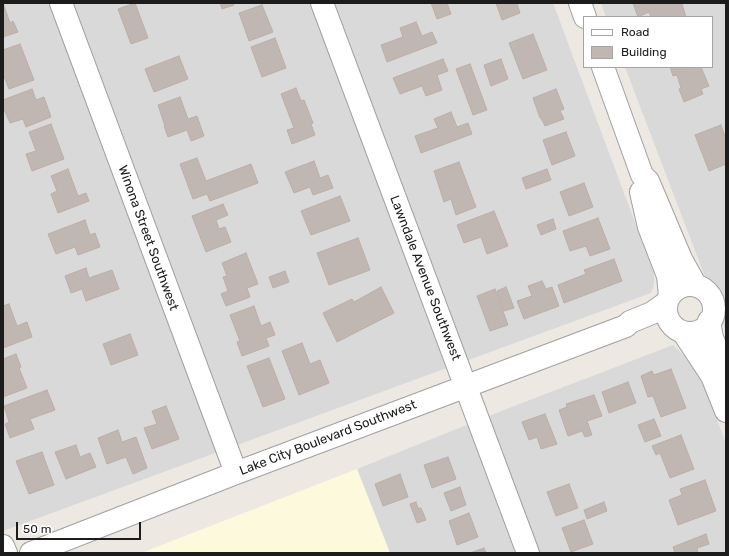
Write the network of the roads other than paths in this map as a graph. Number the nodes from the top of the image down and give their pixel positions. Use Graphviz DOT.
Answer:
graph roads {
  1 [pos="61,3"];
  2 [pos="322,3"];
  3 [pos="580,3"];
  4 [pos="585,16"];
  5 [pos="603,68"];
  6 [pos="642,175"];
  7 [pos="726,286"];
  8 [pos="700,287"];
  9 [pos="668,300"];
  10 [pos="717,310"];
  11 [pos="626,326"];
  12 [pos="680,330"];
  13 [pos="726,370"];
  14 [pos="466,386"];
  15 [pos="726,411"];
  16 [pos="236,473"];
  17 [pos="3,546"];
  18 [pos="6,553"];
  19 [pos="31,553"];
  20 [pos="528,553"];
  1 -- 16 [label="street, Winona Street Southwest"];
  2 -- 14 [label="street, Lawndale Avenue Southwest"];
  3 -- 4 [label="street"];
  5 -- 6 [label="street"];
  6 -- 8 [label="street"];
  6 -- 9 [label="street"];
  7 -- 8 [label="street"];
  8 -- 9 [label="street"];
  8 -- 10 [label="street"];
  9 -- 11 [label="street, Lake City Boulevard Southwest"];
  9 -- 12 [label="street"];
  10 -- 12 [label="street"];
  10 -- 13 [label="street"];
  11 -- 12 [label="street, Lake City Boulevard Southwest"];
  11 -- 14 [label="street, Lake City Boulevard Southwest"];
  12 -- 15 [label="street"];
  14 -- 16 [label="street, Lake City Boulevard Southwest"];
  14 -- 20 [label="street, Lawndale Avenue Southwest"];
  16 -- 19 [label="street, Lake City Boulevard Southwest"];
  17 -- 18 [label="street"];
}
